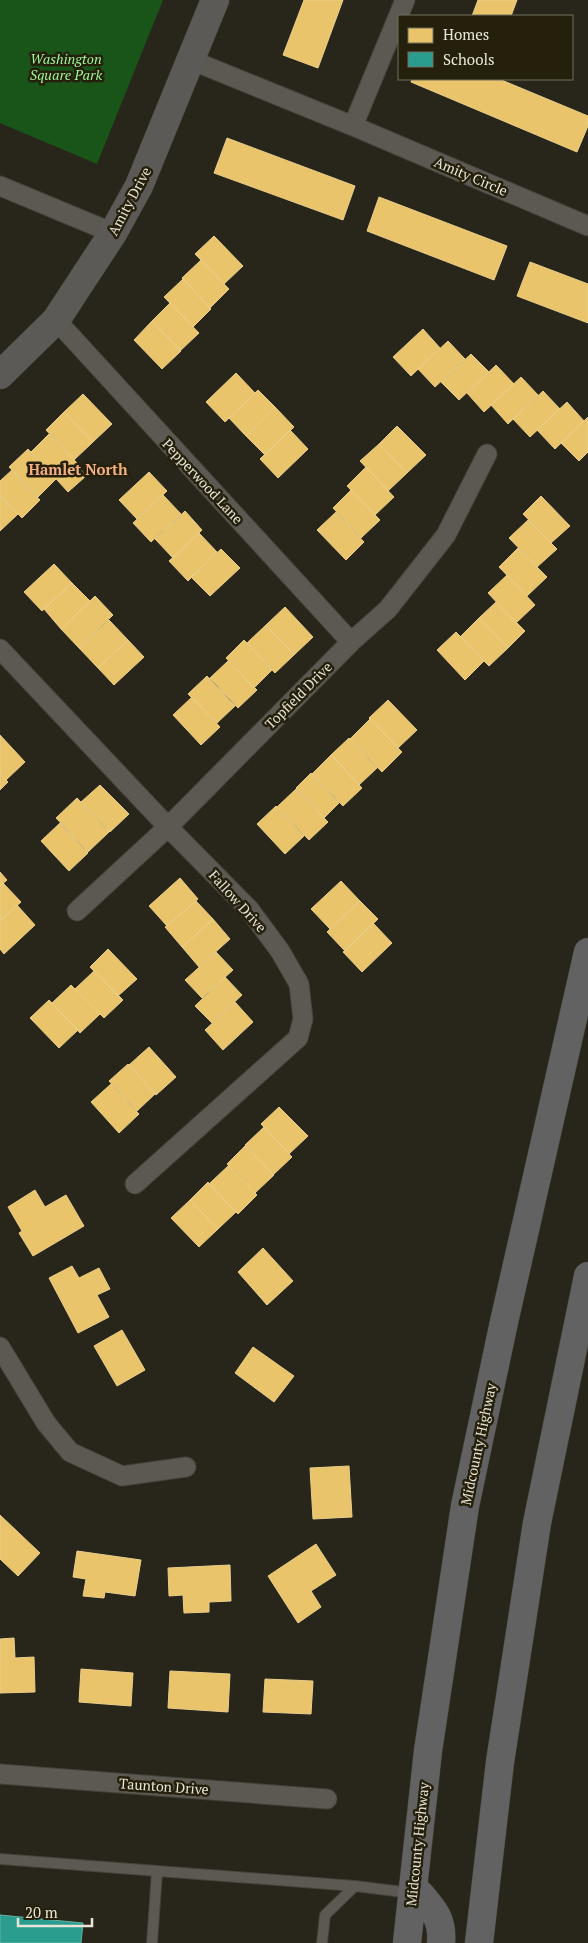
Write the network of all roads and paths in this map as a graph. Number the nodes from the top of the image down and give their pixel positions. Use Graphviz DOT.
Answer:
graph roads {
  1 [pos="216,0"];
  2 [pos="406,0"];
  3 [pos="400,15"];
  4 [pos="398,19"];
  5 [pos="191,60"];
  6 [pos="353,126"];
  7 [pos="0,186"];
  8 [pos="588,226"];
  9 [pos="113,233"];
  10 [pos="56,320"];
  11 [pos="0,375"];
  12 [pos="487,454"];
  13 [pos="351,642"];
  14 [pos="0,650"];
  15 [pos="168,827"];
  16 [pos="77,912"];
  17 [pos="588,952"];
  18 [pos="135,1184"];
  19 [pos="588,1276"];
  20 [pos="0,1347"];
  21 [pos="186,1467"];
  22 [pos="0,1774"];
  23 [pos="327,1798"];
  24 [pos="0,1859"];
  25 [pos="157,1872"];
  26 [pos="355,1886"];
  27 [pos="412,1893"];
  28 [pos="152,1943"];
  29 [pos="322,1943"];
  30 [pos="407,1943"];
  31 [pos="440,1943"];
  32 [pos="479,1943"];
  1 -- 5 [label="street, Amity Drive"];
  2 -- 3 [label="street"];
  4 -- 6 [label="street"];
  5 -- 6 [label="street, Amity Circle"];
  5 -- 9 [label="street, Amity Drive"];
  6 -- 8 [label="street, Amity Circle"];
  7 -- 9 [label="street"];
  9 -- 10 [label="street, Amity Drive"];
  10 -- 11 [label="street, Amity Drive"];
  10 -- 13 [label="street, Pepperwood Lane"];
  12 -- 13 [label="street, Topfield Drive"];
  13 -- 15 [label="street, Topfield Drive"];
  14 -- 15 [label="street, Fallow Drive"];
  15 -- 16 [label="street, Topfield Drive"];
  15 -- 18 [label="street, Fallow Drive"];
  17 -- 27 [label="main road, Midcounty Highway"];
  19 -- 32 [label="main road"];
  20 -- 21 [label="street"];
  22 -- 23 [label="street, Taunton Drive"];
  24 -- 25 [label="lane"];
  25 -- 26 [label="lane"];
  25 -- 28 [label="lane"];
  26 -- 27 [label="lane"];
  26 -- 29 [label="lane"];
  27 -- 30 [label="main road, Midcounty Highway"];
  27 -- 31 [label="main road"];
}
